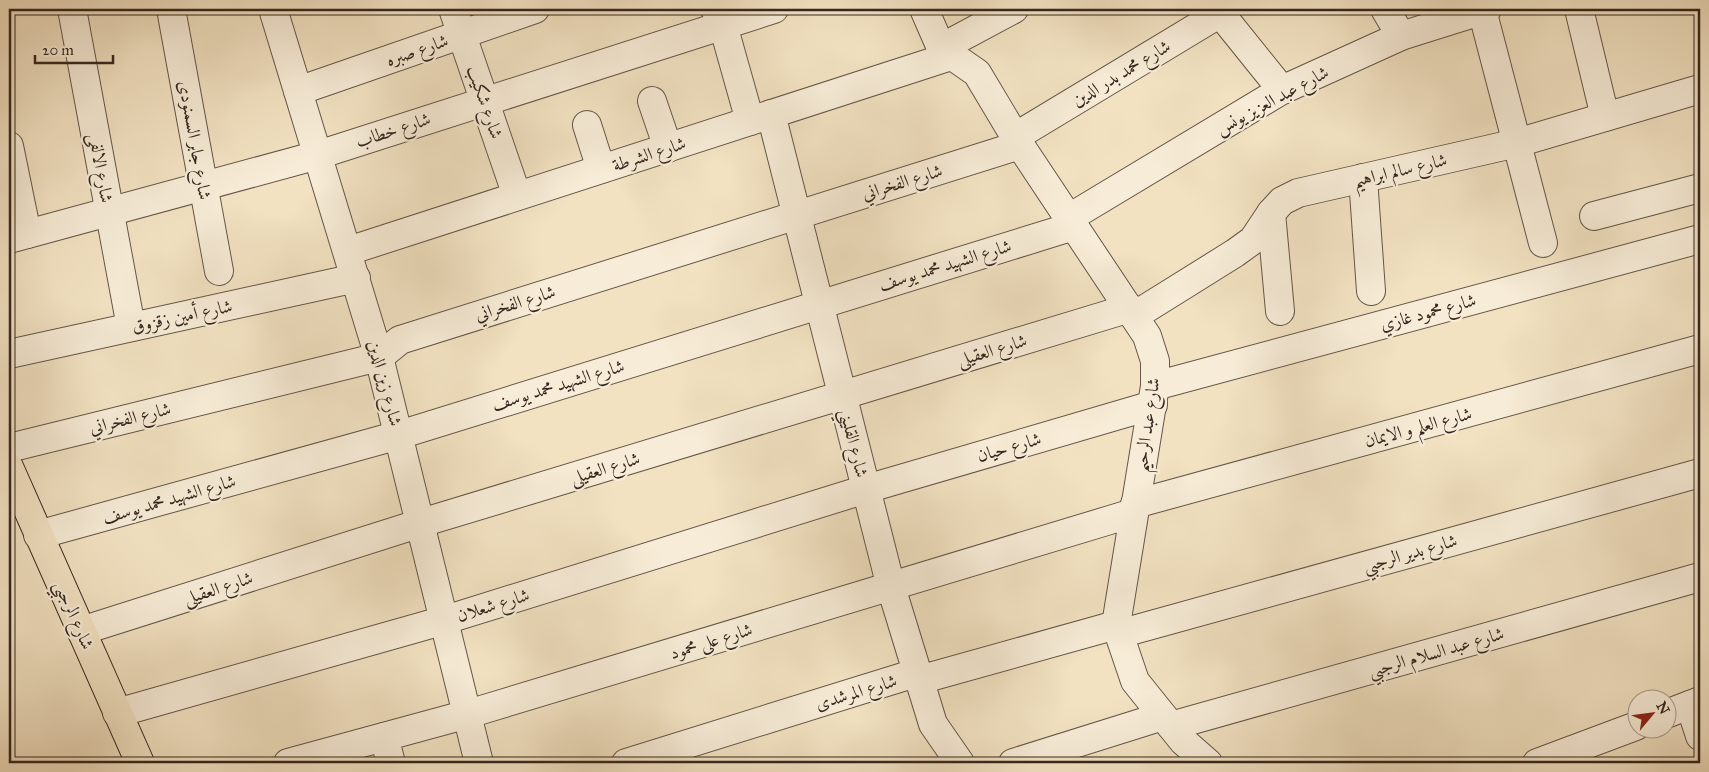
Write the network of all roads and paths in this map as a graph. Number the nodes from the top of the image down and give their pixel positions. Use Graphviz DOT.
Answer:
graph roads {
  1 [pos="72,9"];
  2 [pos="171,9"];
  3 [pos="453,9"];
  4 [pos="536,9"];
  5 [pos="774,9"];
  6 [pos="924,9"];
  7 [pos="1014,9"];
  8 [pos="1385,9"];
  9 [pos="1579,9"];
  10 [pos="1484,10"];
  11 [pos="280,11"];
  12 [pos="1223,11"];
  13 [pos="719,17"];
  14 [pos="462,34"];
  15 [pos="1401,36"];
  16 [pos="946,52"];
  17 [pos="1700,89"];
  18 [pos="1282,90"];
  19 [pos="298,91"];
  20 [pos="485,101"];
  21 [pos="652,101"];
  22 [pos="1605,117"];
  23 [pos="761,118"];
  24 [pos="587,125"];
  25 [pos="1018,141"];
  26 [pos="1517,143"];
  27 [pos="9,146"];
  28 [pos="668,148"];
  29 [pos="318,154"];
  30 [pos="601,169"];
  31 [pos="1362,178"];
  32 [pos="204,186"];
  33 [pos="1700,188"];
  34 [pos="517,196"];
  35 [pos="109,212"];
  36 [pos="1271,213"];
  37 [pos="796,215"];
  38 [pos="1594,216"];
  39 [pos="1071,222"];
  40 [pos="18,237"];
  41 [pos="1700,239"];
  42 [pos="1543,243"];
  43 [pos="348,251"];
  44 [pos="219,271"];
  45 [pos="356,278"];
  46 [pos="1371,292"];
  47 [pos="819,304"];
  48 [pos="1280,311"];
  49 [pos="1132,312"];
  50 [pos="131,328"];
  51 [pos="1700,349"];
  52 [pos="9,354"];
  53 [pos="380,357"];
  54 [pos="1154,395"];
  55 [pos="842,396"];
  56 [pos="399,435"];
  57 [pos="9,448"];
  58 [pos="9,467"];
  59 [pos="1700,472"];
  60 [pos="866,489"];
  61 [pos="1134,509"];
  62 [pos="421,523"];
  63 [pos="38,535"];
  64 [pos="1700,577"];
  65 [pos="891,587"];
  66 [pos="444,620"];
  67 [pos="1118,629"];
  68 [pos="81,631"];
  69 [pos="919,680"];
  70 [pos="1686,707"];
  71 [pos="117,713"];
  72 [pos="468,714"];
  73 [pos="1167,721"];
  74 [pos="1626,731"];
  75 [pos="1700,736"];
  76 [pos="384,737"];
  77 [pos="1565,758"];
  78 [pos="294,762"];
  79 [pos="140,763"];
  80 [pos="391,763"];
  81 [pos="479,763"];
  82 [pos="626,763"];
  83 [pos="960,763"];
  84 [pos="1014,763"];
  85 [pos="1208,763"];
  86 [pos="1537,763"];
  1 -- 35 [label="street, شارع الالفى"];
  2 -- 32 [label="street, شارع جابر السمنودى"];
  3 -- 14 [label="street, شارع شكيب"];
  4 -- 14 [label="street, شارع صبره"];
  5 -- 13 [label="street, شارع خطاب"];
  6 -- 16 [label="street"];
  7 -- 16 [label="street, شارع الشرطة"];
  8 -- 15 [label="street"];
  9 -- 22 [label="street"];
  10 -- 15 [label="street, شارع عبد العزيز يونس"];
  10 -- 26 [label="street"];
  11 -- 19 [label="street, شارع زين الدين"];
  12 -- 18 [label="street"];
  12 -- 25 [label="street, شارع محمد بدر الدين"];
  13 -- 20 [label="street, شارع خطاب"];
  13 -- 23 [label="street, شارع القليني"];
  14 -- 19 [label="street, شارع صبره"];
  14 -- 20 [label="street, شارع شكيب"];
  15 -- 18 [label="street, شارع عبد العزيز يونس"];
  16 -- 23 [label="street, شارع الشرطة"];
  16 -- 25 [label="street, شارع عبد الرحيم"];
  17 -- 22 [label="street, شارع سالم ابراهيم"];
  18 -- 39 [label="street, شارع عبد العزيز يونس"];
  19 -- 29 [label="street, شارع زين الدين"];
  20 -- 29 [label="street, شارع خطاب"];
  20 -- 34 [label="street, شارع شكيب"];
  21 -- 28 [label="street"];
  22 -- 26 [label="street, شارع سالم ابراهيم"];
  23 -- 28 [label="street, شارع الشرطة"];
  23 -- 37 [label="street, شارع القليني"];
  24 -- 30 [label="street"];
  25 -- 37 [label="street, شارع الفخراني"];
  25 -- 39 [label="street, شارع عبد الرحيم"];
  26 -- 31 [label="street, شارع سالم ابراهيم"];
  26 -- 42 [label="street"];
  27 -- 40 [label="street"];
  28 -- 30 [label="street, شارع الشرطة"];
  29 -- 32 [label="street, شارع خطاب"];
  29 -- 43 [label="street, شارع زين الدين"];
  30 -- 34 [label="street, شارع الشرطة"];
  31 -- 36 [label="street, شارع سالم ابراهيم"];
  31 -- 46 [label="street"];
  32 -- 35 [label="street, شارع خطاب"];
  32 -- 44 [label="street, شارع جابر السمنودى"];
  33 -- 38 [label="street"];
  34 -- 43 [label="street, شارع الشرطة"];
  35 -- 40 [label="street, شارع خطاب"];
  35 -- 50 [label="street, شارع الالفى"];
  36 -- 48 [label="street"];
  36 -- 49 [label="street, شارع سالم ابراهيم"];
  37 -- 47 [label="street, شارع القليني"];
  37 -- 53 [label="street, شارع الفخراني"];
  39 -- 47 [label="street, شارع الشهيد محمد يوسف"];
  39 -- 49 [label="street, شارع عبد الرحيم"];
  41 -- 54 [label="street, شارع محمود غازي"];
  43 -- 45 [label="street, شارع زين الدين"];
  45 -- 50 [label="street, شارع أمين زقزوق"];
  45 -- 53 [label="street, شارع زين الدين"];
  47 -- 55 [label="street, شارع القليني"];
  47 -- 56 [label="street, شارع الشهيد محمد يوسف"];
  49 -- 54 [label="street, شارع عبد الرحيم"];
  49 -- 55 [label="street, شارع العقيلى"];
  50 -- 52 [label="street, شارع أمين زقزوق"];
  51 -- 61 [label="street, شارع العلم و الايمان"];
  53 -- 56 [label="street, شارع زين الدين"];
  53 -- 57 [label="street, شارع الفخراني"];
  54 -- 60 [label="street, شارع حيان"];
  54 -- 61 [label="street, شارع عبد الرحيم"];
  55 -- 60 [label="street, شارع القليني"];
  55 -- 62 [label="street, شارع العقيلى"];
  56 -- 62 [label="street, شارع زين الدين"];
  56 -- 63 [label="street, شارع الشهيد محمد يوسف"];
  58 -- 63 [label="main road, شارع الرجبي"];
  59 -- 67 [label="street, شارع بدير الرجبي"];
  60 -- 65 [label="street, شارع القليني"];
  60 -- 66 [label="street, شارع شعلان"];
  61 -- 65 [label="street, شارع على محمود"];
  61 -- 67 [label="street, شارع عبد الرحيم"];
  62 -- 66 [label="street, شارع زين الدين"];
  62 -- 68 [label="street, شارع العقيلى"];
  63 -- 68 [label="main road, شارع الرجبي"];
  64 -- 73 [label="street, شارع عبد السلام الرجبي"];
  65 -- 69 [label="street, شارع القليني"];
  65 -- 72 [label="street, شارع على محمود"];
  66 -- 71 [label="street, شارع شعلان"];
  66 -- 72 [label="street, شارع زين الدين"];
  67 -- 69 [label="street, شارع المرشدى"];
  67 -- 73 [label="street, شارع عبد الرحيم"];
  68 -- 71 [label="main road, شارع الرجبي"];
  69 -- 82 [label="street, شارع المرشدى"];
  69 -- 83 [label="street, شارع القليني"];
  70 -- 75 [label="street"];
  71 -- 79 [label="main road, شارع الرجبي"];
  72 -- 76 [label="street, شارع على محمود"];
  72 -- 81 [label="street, شارع زين الدين"];
  73 -- 84 [label="street, شارع عبد السلام الرجبي"];
  73 -- 85 [label="street, شارع عبد الرحيم"];
  74 -- 77 [label="street"];
  76 -- 78 [label="street, شارع على محمود"];
  76 -- 80 [label="street"];
  77 -- 86 [label="street"];
}
